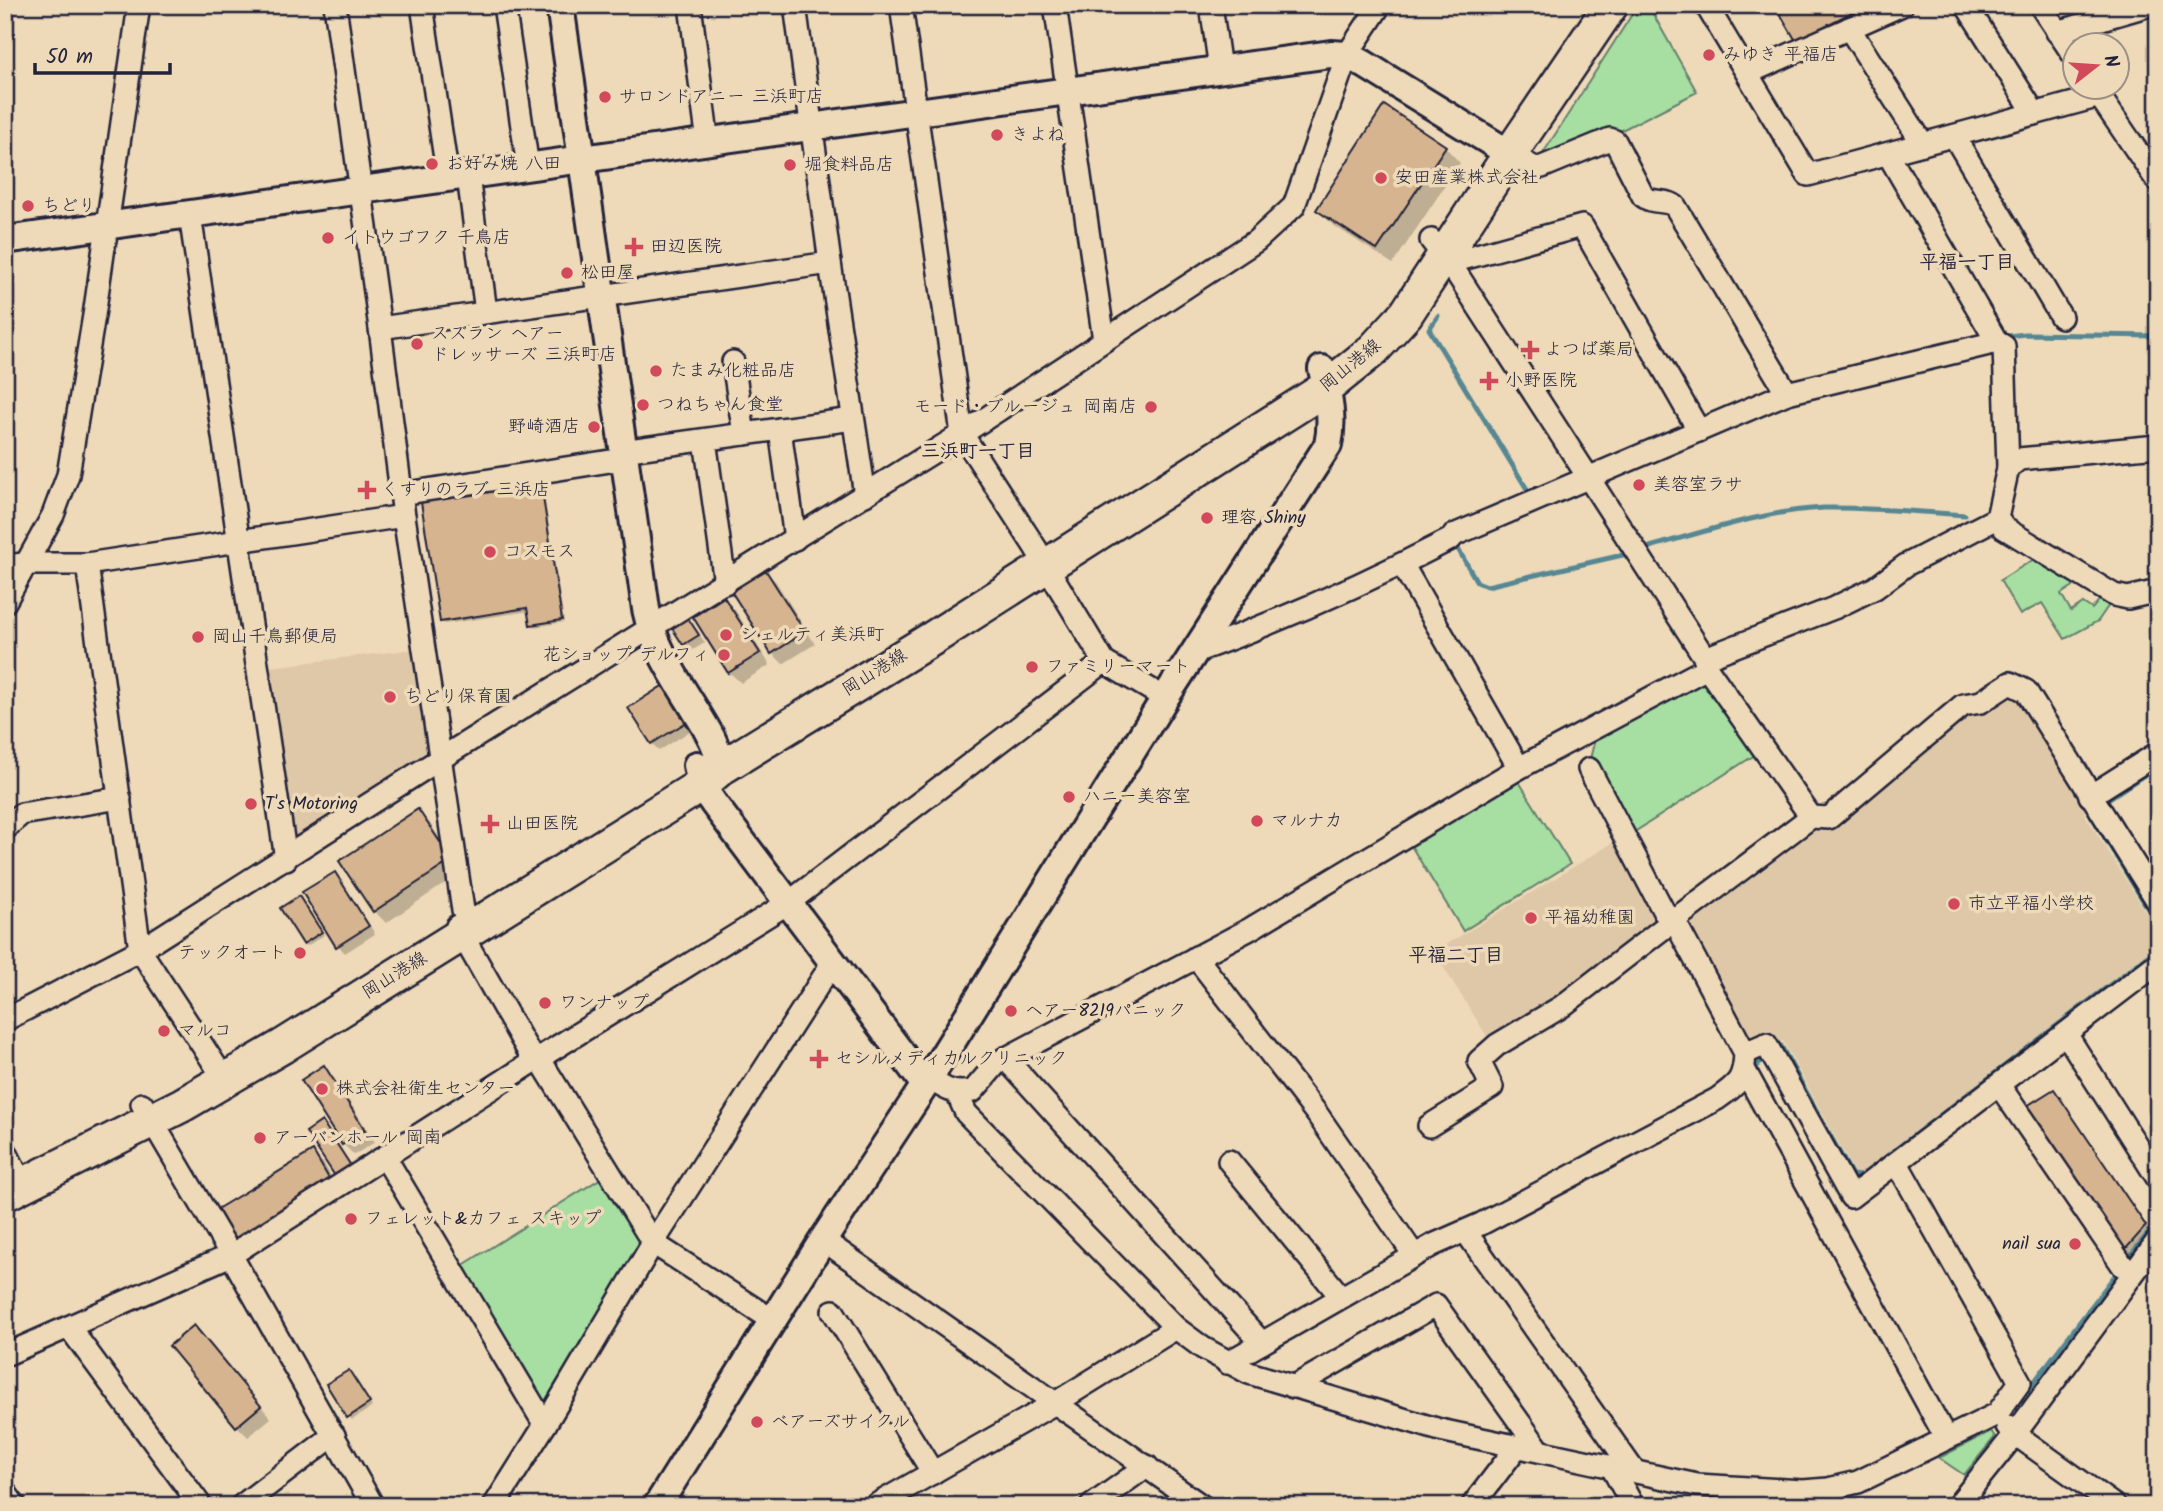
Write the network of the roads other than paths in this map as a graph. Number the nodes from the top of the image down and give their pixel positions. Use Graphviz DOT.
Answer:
graph roads {
  1 [pos="139,5"];
  2 [pos="335,5"];
  3 [pos="422,5"];
  4 [pos="504,5"];
  5 [pos="560,5"];
  6 [pos="690,5"];
  7 [pos="795,5"];
  8 [pos="901,5"];
  9 [pos="1055,5"];
  10 [pos="1211,5"];
  11 [pos="1380,5"];
  12 [pos="1584,5"];
  13 [pos="1611,5"];
  14 [pos="1706,5"];
  15 [pos="1902,5"];
  16 [pos="1966,5"];
  17 [pos="2040,5"];
  18 [pos="2150,5"];
  19 [pos="1849,28"];
  20 [pos="2057,32"];
  21 [pos="2062,39"];
  22 [pos="1348,55"];
  23 [pos="1220,69"];
  24 [pos="1748,73"];
  25 [pos="1068,91"];
  26 [pos="2069,102"];
  27 [pos="2104,102"];
  28 [pos="917,113"];
  29 [pos="2035,114"];
  30 [pos="812,128"];
  31 [pos="1954,136"];
  32 [pos="708,143"];
  33 [pos="1923,144"];
  34 [pos="1501,148"];
  35 [pos="1888,154"];
  36 [pos="582,160"];
  37 [pos="528,167"];
  38 [pos="458,178"];
  39 [pos="2158,182"];
  40 [pos="360,192"];
  41 [pos="190,215"];
  42 [pos="106,226"];
  43 [pos="5,240"];
  44 [pos="1440,253"];
  45 [pos="830,263"];
  46 [pos="600,295"];
  47 [pos="486,312"];
  48 [pos="2061,317"];
  49 [pos="380,328"];
  50 [pos="1995,339"];
  51 [pos="1104,340"];
  52 [pos="733,362"];
  53 [pos="1324,378"];
  54 [pos="1785,390"];
  55 [pos="853,419"];
  56 [pos="1696,427"];
  57 [pos="780,429"];
  58 [pos="744,434"];
  59 [pos="962,434"];
  60 [pos="705,440"];
  61 [pos="2158,446"];
  62 [pos="623,455"];
  63 [pos="2008,468"];
  64 [pos="1588,478"];
  65 [pos="401,494"];
  66 [pos="864,495"];
  67 [pos="404,516"];
  68 [pos="2000,522"];
  69 [pos="795,539"];
  70 [pos="239,542"];
  71 [pos="1041,556"];
  72 [pos="87,564"];
  73 [pos="1402,564"];
  74 [pos="15,565"];
  75 [pos="725,583"];
  76 [pos="2158,591"];
  77 [pos="5,602"];
  78 [pos="650,630"];
  79 [pos="1195,652"];
  80 [pos="1104,662"];
  81 [pos="1706,663"];
  82 [pos="1165,698"];
  83 [pos="440,759"];
  84 [pos="2156,760"];
  85 [pos="709,766"];
  86 [pos="1520,768"];
  87 [pos="1589,769"];
  88 [pos="120,798"];
  89 [pos="2095,803"];
  90 [pos="1811,817"];
  91 [pos="5,829"];
  92 [pos="286,859"];
  93 [pos="2158,902"];
  94 [pos="788,903"];
  95 [pos="1674,920"];
  96 [pos="463,922"];
  97 [pos="140,950"];
  98 [pos="1196,957"];
  99 [pos="833,962"];
  100 [pos="2158,963"];
  101 [pos="5,1020"];
  102 [pos="2066,1034"];
  103 [pos="1006,1058"];
  104 [pos="536,1060"];
  105 [pos="1746,1069"];
  106 [pos="220,1072"];
  107 [pos="927,1082"];
  108 [pos="1999,1084"];
  109 [pos="957,1093"];
  110 [pos="146,1112"];
  111 [pos="1429,1126"];
  112 [pos="385,1157"];
  113 [pos="1229,1161"];
  114 [pos="1897,1163"];
  115 [pos="11,1174"];
  116 [pos="2158,1180"];
  117 [pos="1469,1236"];
  118 [pos="823,1240"];
  119 [pos="2158,1240"];
  120 [pos="653,1243"];
  121 [pos="231,1255"];
  122 [pos="1414,1255"];
  123 [pos="2123,1266"];
  124 [pos="1341,1297"];
  125 [pos="832,1311"];
  126 [pos="774,1321"];
  127 [pos="69,1327"];
  128 [pos="1176,1328"];
  129 [pos="1262,1343"];
  130 [pos="5,1355"];
  131 [pos="1227,1363"];
  132 [pos="1293,1387"];
  133 [pos="1057,1402"];
  134 [pos="2005,1423"];
  135 [pos="545,1426"];
  136 [pos="334,1435"];
  137 [pos="1945,1438"];
  138 [pos="1517,1447"];
  139 [pos="1540,1451"];
  140 [pos="1611,1465"];
  141 [pos="1147,1466"];
  142 [pos="1634,1471"];
  143 [pos="933,1473"];
  144 [pos="5,1492"];
  145 [pos="1200,1505"];
  146 [pos="1474,1505"];
  147 [pos="15,1506"];
  148 [pos="201,1506"];
  149 [pos="241,1506"];
  150 [pos="373,1506"];
  151 [pos="494,1506"];
  152 [pos="657,1506"];
  153 [pos="874,1506"];
  154 [pos="1091,1506"];
  155 [pos="1633,1506"];
  156 [pos="1958,1506"];
  157 [pos="2115,1506"];
  1 -- 42 [label="street"];
  2 -- 40 [label="street"];
  3 -- 38 [label="street"];
  4 -- 37 [label="street"];
  5 -- 36 [label="street"];
  6 -- 32 [label="street"];
  7 -- 30 [label="street"];
  8 -- 28 [label="street"];
  9 -- 25 [label="street"];
  10 -- 23 [label="street"];
  11 -- 22 [label="street"];
  12 -- 34 [label="main road, 岡山港線"];
  13 -- 34 [label="main road, 岡山港線"];
  14 -- 24 [label="street"];
  15 -- 19 [label="street"];
  16 -- 29 [label="street"];
  17 -- 20 [label="street"];
  18 -- 20 [label="street"];
  19 -- 24 [label="street"];
  19 -- 33 [label="street"];
  20 -- 21 [label="street"];
  22 -- 23 [label="street"];
  22 -- 34 [label="street"];
  22 -- 51 [label="street"];
  23 -- 25 [label="street"];
  24 -- 35 [label="street"];
  25 -- 28 [label="street"];
  25 -- 51 [label="street"];
  26 -- 29 [label="street"];
  27 -- 39 [label="street"];
  28 -- 30 [label="street"];
  28 -- 59 [label="street"];
  29 -- 31 [label="street"];
  30 -- 32 [label="street"];
  30 -- 45 [label="street"];
  31 -- 33 [label="street"];
  31 -- 48 [label="street"];
  32 -- 36 [label="street"];
  33 -- 35 [label="street"];
  34 -- 44 [label="main road, 岡山港線"];
  34 -- 54 [label="street"];
  35 -- 50 [label="street"];
  36 -- 37 [label="street"];
  36 -- 46 [label="street"];
  37 -- 38 [label="street"];
  38 -- 40 [label="street"];
  38 -- 47 [label="street"];
  40 -- 41 [label="street"];
  40 -- 49 [label="street"];
  41 -- 42 [label="street"];
  41 -- 70 [label="street"];
  42 -- 43 [label="street"];
  42 -- 74 [label="street"];
  44 -- 53 [label="main road, 岡山港線"];
  44 -- 56 [label="street"];
  44 -- 64 [label="street"];
  45 -- 46 [label="street"];
  45 -- 55 [label="street"];
  46 -- 47 [label="street"];
  46 -- 62 [label="street"];
  47 -- 49 [label="street"];
  49 -- 65 [label="street"];
  50 -- 54 [label="street"];
  50 -- 63 [label="street"];
  51 -- 59 [label="street"];
  52 -- 58 [label="street"];
  53 -- 71 [label="main road, 岡山港線"];
  53 -- 79 [label="street"];
  54 -- 56 [label="street"];
  55 -- 57 [label="street"];
  55 -- 66 [label="street"];
  56 -- 64 [label="street"];
  57 -- 58 [label="street"];
  57 -- 69 [label="street"];
  58 -- 60 [label="street"];
  59 -- 66 [label="street"];
  59 -- 71 [label="street"];
  60 -- 62 [label="street"];
  60 -- 75 [label="street"];
  61 -- 63 [label="street"];
  62 -- 65 [label="street"];
  62 -- 78 [label="street"];
  63 -- 68 [label="street"];
  64 -- 73 [label="street"];
  64 -- 81 [label="street"];
  65 -- 67 [label="street"];
  66 -- 69 [label="street"];
  67 -- 70 [label="street"];
  67 -- 83 [label="street"];
  68 -- 76 [label="street"];
  68 -- 81 [label="street"];
  69 -- 75 [label="street"];
  70 -- 72 [label="street"];
  70 -- 92 [label="street"];
  71 -- 80 [label="street"];
  71 -- 85 [label="main road, 岡山港線"];
  72 -- 74 [label="street"];
  72 -- 88 [label="street"];
  73 -- 79 [label="street"];
  73 -- 86 [label="street"];
  74 -- 77 [label="street"];
  75 -- 78 [label="street"];
  78 -- 83 [label="street"];
  78 -- 85 [label="street"];
  79 -- 82 [label="street"];
  80 -- 82 [label="street"];
  80 -- 94 [label="street"];
  81 -- 86 [label="street"];
  81 -- 90 [label="street"];
  82 -- 107 [label="street"];
  83 -- 92 [label="street"];
  83 -- 96 [label="street"];
  84 -- 89 [label="street"];
  85 -- 94 [label="street"];
  85 -- 96 [label="main road, 岡山港線"];
  86 -- 98 [label="street"];
  87 -- 95 [label="street"];
  88 -- 91 [label="street"];
  88 -- 97 [label="street"];
  89 -- 90 [label="street"];
  89 -- 93 [label="street"];
  90 -- 95 [label="street"];
  92 -- 97 [label="street"];
  94 -- 99 [label="street"];
  94 -- 104 [label="street"];
  95 -- 105 [label="street"];
  95 -- 111 [label="street"];
  96 -- 104 [label="street"];
  96 -- 106 [label="main road, 岡山港線"];
  97 -- 101 [label="street"];
  97 -- 106 [label="street"];
  98 -- 103 [label="street"];
  98 -- 122 [label="street"];
  99 -- 107 [label="street"];
  99 -- 120 [label="street"];
  100 -- 102 [label="street"];
  102 -- 108 [label="street"];
  102 -- 116 [label="street"];
  103 -- 109 [label="street"];
  103 -- 129 [label="street"];
  104 -- 112 [label="street"];
  104 -- 120 [label="street"];
  105 -- 114 [label="street"];
  105 -- 117 [label="street"];
  105 -- 137 [label="street"];
  106 -- 110 [label="main road, 岡山港線"];
  107 -- 109 [label="street"];
  107 -- 118 [label="street"];
  108 -- 114 [label="street"];
  108 -- 123 [label="street"];
  109 -- 128 [label="street"];
  110 -- 115 [label="main road, 岡山港線"];
  110 -- 121 [label="street"];
  112 -- 121 [label="street"];
  112 -- 135 [label="street"];
  113 -- 124 [label="street"];
  114 -- 134 [label="street"];
  117 -- 122 [label="street"];
  117 -- 142 [label="street"];
  118 -- 126 [label="street"];
  118 -- 133 [label="street"];
  119 -- 134 [label="street"];
  120 -- 126 [label="street"];
  120 -- 135 [label="street"];
  121 -- 127 [label="street"];
  121 -- 136 [label="street"];
  122 -- 124 [label="street"];
  124 -- 129 [label="street"];
  125 -- 143 [label="street"];
  126 -- 152 [label="street"];
  127 -- 130 [label="street"];
  127 -- 148 [label="street"];
  128 -- 131 [label="street"];
  128 -- 133 [label="street"];
  129 -- 131 [label="street"];
  131 -- 132 [label="street"];
  132 -- 138 [label="street"];
  132 -- 139 [label="street"];
  133 -- 141 [label="street"];
  133 -- 143 [label="street"];
  134 -- 137 [label="street"];
  134 -- 156 [label="street"];
  134 -- 157 [label="street"];
  135 -- 151 [label="street"];
  136 -- 149 [label="street"];
  136 -- 150 [label="street"];
  137 -- 142 [label="street"];
  138 -- 139 [label="street"];
  138 -- 146 [label="street"];
  139 -- 140 [label="street"];
  140 -- 142 [label="street"];
  140 -- 155 [label="street"];
  141 -- 145 [label="street"];
  141 -- 154 [label="street"];
  143 -- 153 [label="street"];
  144 -- 147 [label="street"];
}
